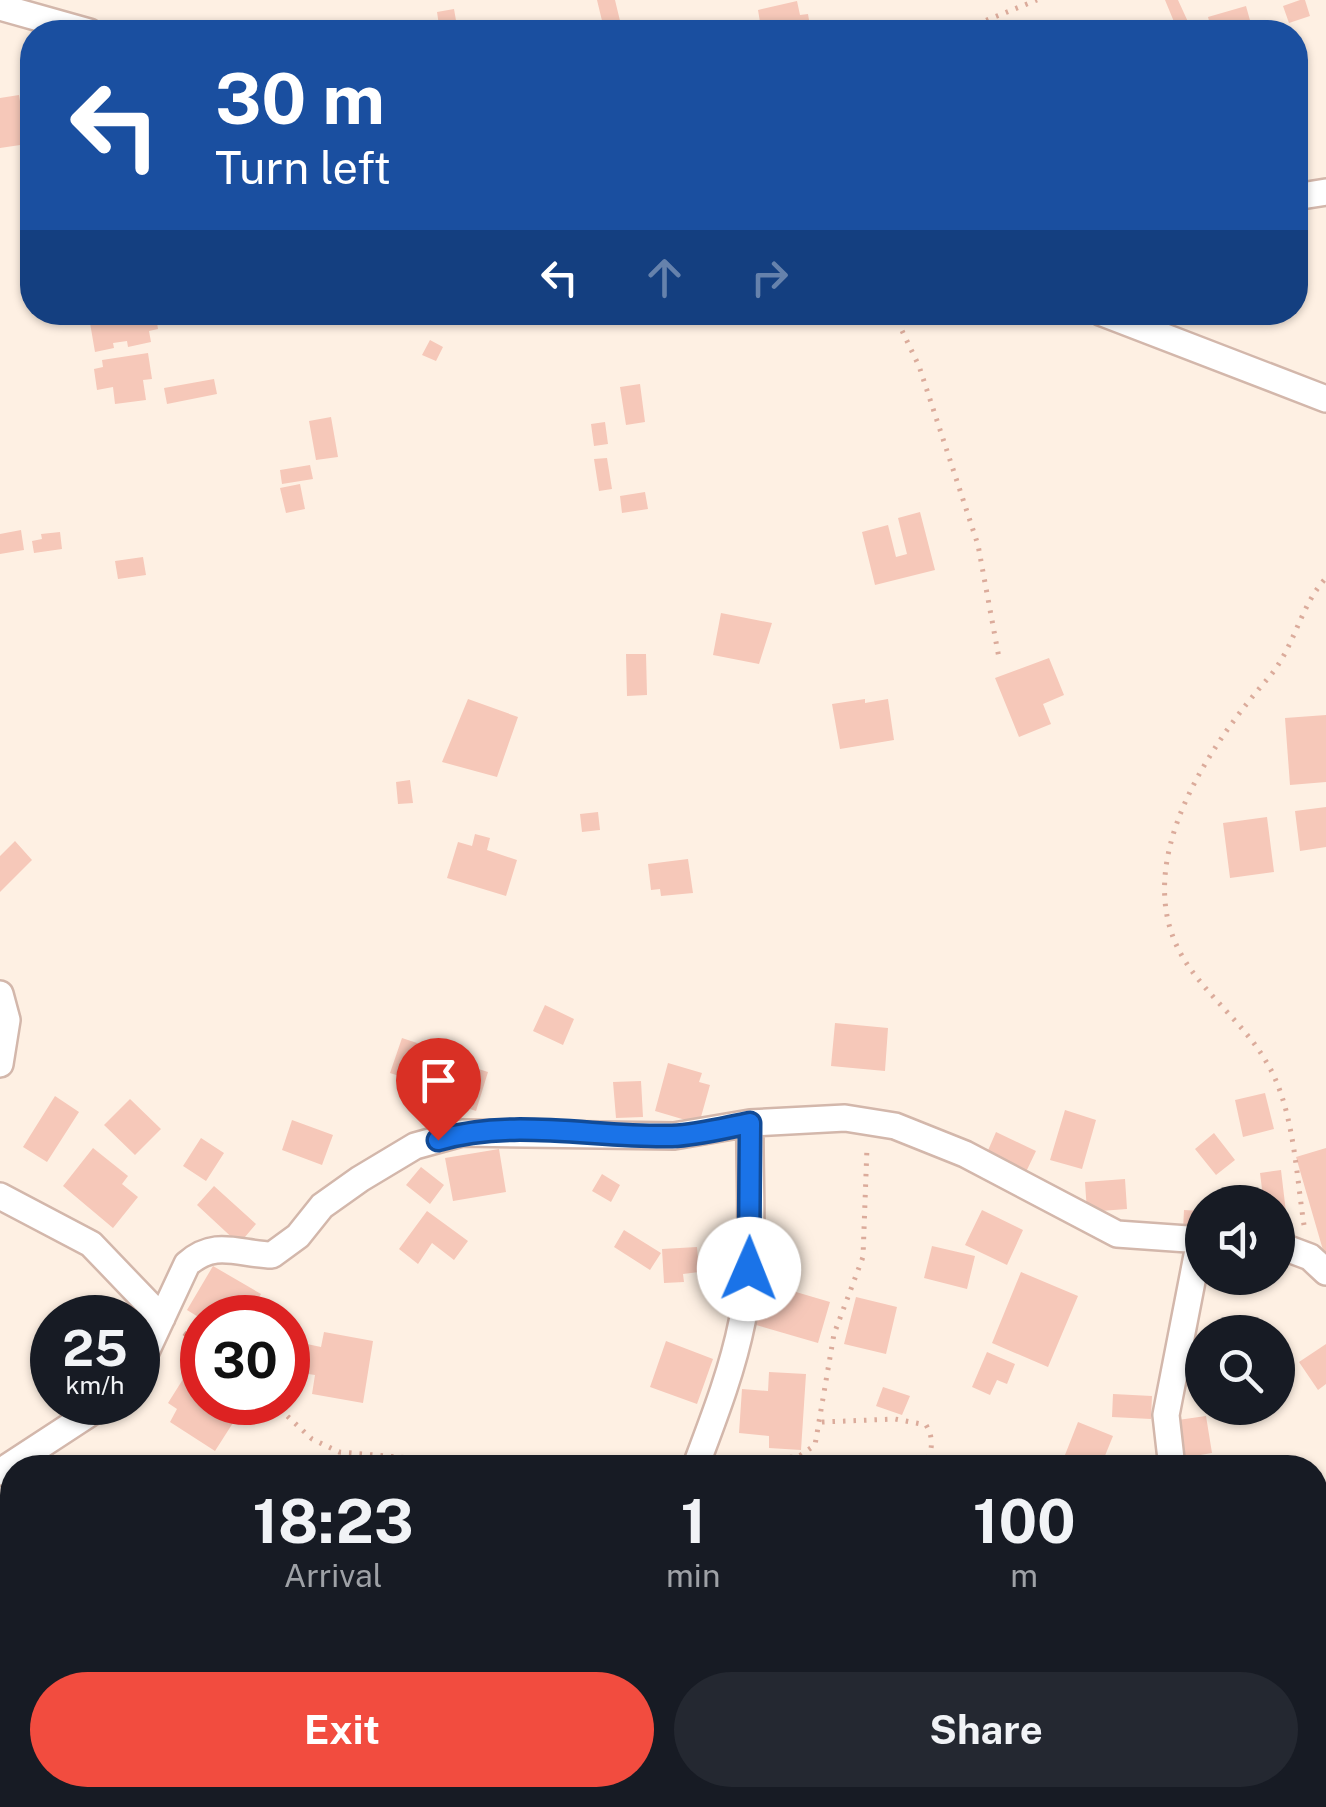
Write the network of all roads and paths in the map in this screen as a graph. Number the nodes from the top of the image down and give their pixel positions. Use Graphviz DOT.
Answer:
graph roads {
  1 [pos="1037,0"];
  2 [pos="0,7"];
  3 [pos="46,20"];
  4 [pos="987,20"];
  5 [pos="899,325"];
  6 [pos="1134,325"];
  7 [pos="1326,398"];
  8 [pos="1326,578"];
  9 [pos="1000,658"];
  10 [pos="0,994"];
  11 [pos="0,1064"];
  12 [pos="867,1122"];
  13 [pos="750,1123"];
  14 [pos="0,1196"];
  15 [pos="1185,1239"];
  16 [pos="1295,1254"];
  17 [pos="1318,1265"];
  18 [pos="1190,1295"];
  19 [pos="162,1318"];
  20 [pos="160,1322"];
  21 [pos="820,1422"];
  22 [pos="73,1425"];
  23 [pos="297,1425"];
  24 [pos="26,1455"];
  25 [pos="374,1455"];
  26 [pos="700,1455"];
  27 [pos="801,1455"];
  28 [pos="928,1455"];
  29 [pos="1171,1455"];
  1 -- 4 [label="path"];
  2 -- 3 [label="street"];
  5 -- 9 [label="path"];
  6 -- 7 [label="street"];
  8 -- 17 [label="path"];
  10 -- 11 [label="street"];
  12 -- 13 [label="street"];
  12 -- 15 [label="street"];
  12 -- 21 [label="path"];
  13 -- 19 [label="street"];
  13 -- 26 [label="street"];
  14 -- 19 [label="street"];
  16 -- 17 [label="street"];
  18 -- 29 [label="street"];
  19 -- 20 [label="street"];
  21 -- 27 [label="path"];
  21 -- 28 [label="path"];
  22 -- 24 [label="street"];
  23 -- 25 [label="path"];
}
